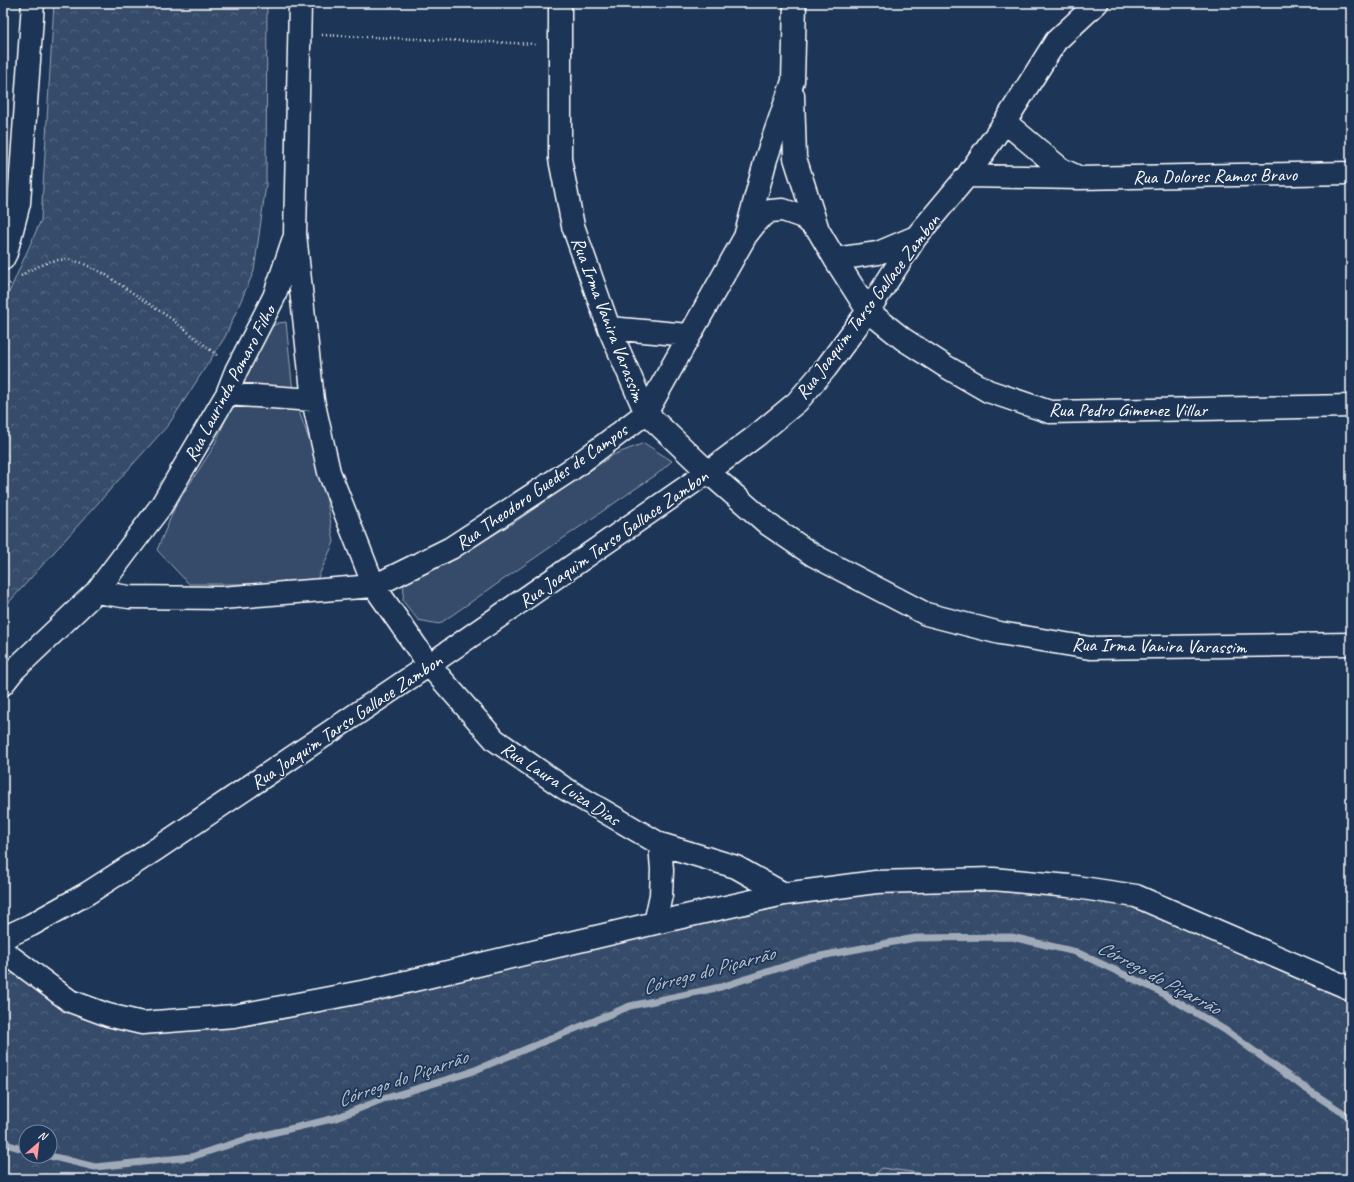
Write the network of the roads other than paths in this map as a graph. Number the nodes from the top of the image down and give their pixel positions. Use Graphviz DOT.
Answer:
graph roads {
  1 [pos="33,3"];
  2 [pos="300,3"];
  3 [pos="560,3"];
  4 [pos="794,3"];
  5 [pos="1097,3"];
  6 [pos="793,81"];
  7 [pos="1005,122"];
  8 [pos="795,158"];
  9 [pos="766,160"];
  10 [pos="1351,173"];
  11 [pos="967,176"];
  12 [pos="1079,178"];
  13 [pos="818,230"];
  14 [pos="295,234"];
  15 [pos="745,237"];
  16 [pos="916,237"];
  17 [pos="3,259"];
  18 [pos="835,259"];
  19 [pos="868,311"];
  20 [pos="609,328"];
  21 [pos="689,335"];
  22 [pos="227,394"];
  23 [pos="313,400"];
  24 [pos="1351,406"];
  25 [pos="646,413"];
  26 [pos="708,472"];
  27 [pos="374,586"];
  28 [pos="96,592"];
  29 [pos="1351,644"];
  30 [pos="429,665"];
  31 [pos="3,684"];
  32 [pos="660,844"];
  33 [pos="784,894"];
  34 [pos="654,923"];
  35 [pos="3,938"];
  36 [pos="3,951"];
  37 [pos="1351,989"];
  1 -- 17 [label="street"];
  2 -- 14 [label="street, Rua Laurinda Pomaro Filho"];
  3 -- 20 [label="street, Rua Irma Vanira Varassim"];
  4 -- 6 [label="street, Rua Theodoro Guedes de Campos"];
  5 -- 7 [label="street, Rua Joaquim Tarso Gallace Zambon"];
  6 -- 8 [label="street, Rua Pedro Gimenez Villar"];
  6 -- 9 [label="street, Rua Theodoro Guedes de Campos"];
  7 -- 11 [label="street, Rua Joaquim Tarso Gallace Zambon"];
  7 -- 12 [label="street, Rua Dolores Ramos Bravo"];
  8 -- 9 [label="street"];
  8 -- 13 [label="street, Rua Pedro Gimenez Villar"];
  9 -- 15 [label="street, Rua Theodoro Guedes de Campos"];
  10 -- 12 [label="street, Rua Dolores Ramos Bravo"];
  11 -- 12 [label="street, Rua Dolores Ramos Bravo"];
  11 -- 16 [label="street, Rua Joaquim Tarso Gallace Zambon"];
  13 -- 15 [label="street"];
  13 -- 18 [label="street, Rua Pedro Gimenez Villar"];
  14 -- 22 [label="street, Rua Laurinda Pomaro Filho"];
  14 -- 23 [label="street, Rua Laurinda Pomaro Filho"];
  15 -- 21 [label="street, Rua Theodoro Guedes de Campos"];
  16 -- 18 [label="street"];
  16 -- 19 [label="street, Rua Joaquim Tarso Gallace Zambon"];
  18 -- 19 [label="street, Rua Pedro Gimenez Villar"];
  19 -- 24 [label="street, Rua Pedro Gimenez Villar"];
  19 -- 26 [label="street, Rua Joaquim Tarso Gallace Zambon"];
  20 -- 21 [label="street"];
  20 -- 25 [label="street, Rua Irma Vanira Varassim"];
  21 -- 25 [label="street, Rua Theodoro Guedes de Campos"];
  22 -- 23 [label="street"];
  22 -- 28 [label="street, Rua Laurinda Pomaro Filho"];
  23 -- 27 [label="street, Rua Laurinda Pomaro Filho"];
  25 -- 26 [label="street, Rua Irma Vanira Varassim"];
  25 -- 27 [label="street, Rua Theodoro Guedes de Campos"];
  26 -- 29 [label="street, Rua Irma Vanira Varassim"];
  26 -- 30 [label="street, Rua Joaquim Tarso Gallace Zambon"];
  27 -- 28 [label="street, Rua Theodoro Guedes de Campos"];
  27 -- 30 [label="street, Rua Laura Luiza Dias"];
  28 -- 31 [label="street, Rua Laurinda Pomaro Filho"];
  30 -- 32 [label="street, Rua Laura Luiza Dias"];
  30 -- 35 [label="street, Rua Joaquim Tarso Gallace Zambon"];
  32 -- 33 [label="street, Rua Laura Luiza Dias"];
  32 -- 34 [label="street"];
  33 -- 34 [label="street"];
  33 -- 37 [label="street"];
  34 -- 36 [label="street"];
}
